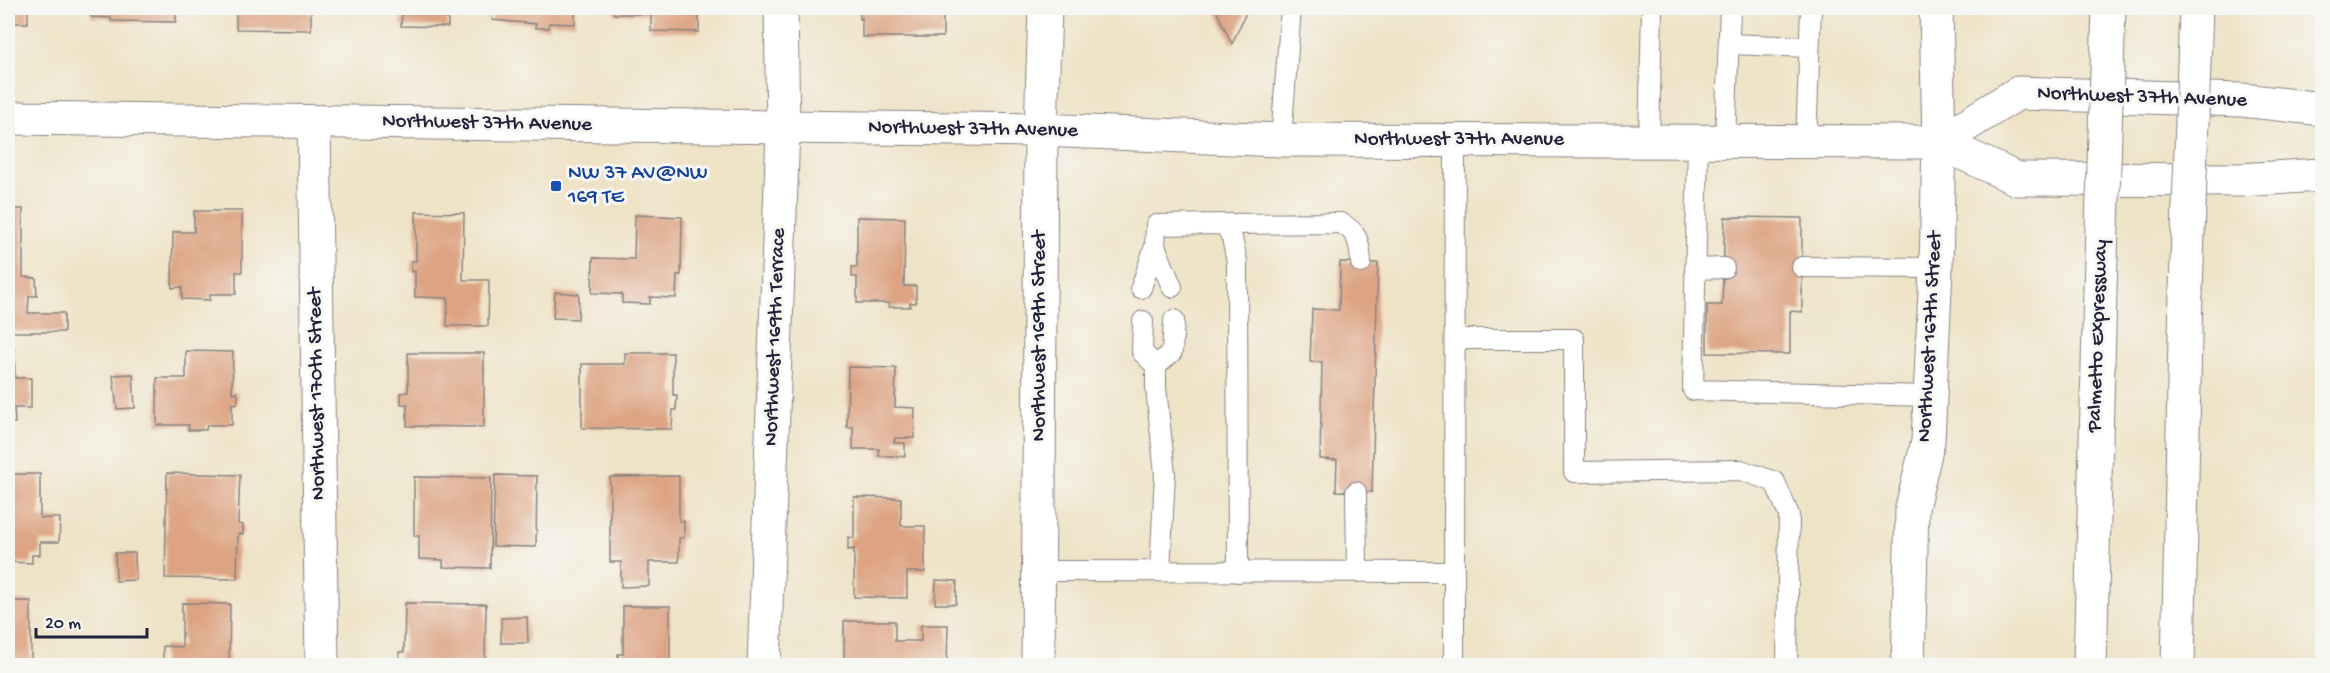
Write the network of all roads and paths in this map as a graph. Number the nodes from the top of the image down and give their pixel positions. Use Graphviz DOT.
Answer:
graph roads {
  1 [pos="781,8"];
  2 [pos="1045,8"];
  3 [pos="1291,8"];
  4 [pos="1652,8"];
  5 [pos="1730,8"];
  6 [pos="1811,8"];
  7 [pos="1936,8"];
  8 [pos="2109,8"];
  9 [pos="2196,8"];
  10 [pos="1729,44"];
  11 [pos="1809,47"];
  12 [pos="2322,109"];
  13 [pos="8,118"];
  14 [pos="314,122"];
  15 [pos="783,128"];
  16 [pos="1041,130"];
  17 [pos="1281,140"];
  18 [pos="1455,140"];
  19 [pos="1650,141"];
  20 [pos="1712,141"];
  21 [pos="1806,142"];
  22 [pos="1939,142"];
  23 [pos="2322,175"];
  24 [pos="1225,224"];
  25 [pos="1155,246"];
  26 [pos="1361,263"];
  27 [pos="1802,267"];
  28 [pos="1724,268"];
  29 [pos="1936,268"];
  30 [pos="1695,269"];
  31 [pos="1172,287"];
  32 [pos="1141,288"];
  33 [pos="1174,320"];
  34 [pos="1143,321"];
  35 [pos="1455,339"];
  36 [pos="1156,366"];
  37 [pos="1930,396"];
  38 [pos="1356,492"];
  39 [pos="1038,571"];
  40 [pos="1160,572"];
  41 [pos="1238,572"];
  42 [pos="1357,572"];
  43 [pos="1454,572"];
  44 [pos="322,666"];
  45 [pos="764,666"];
  46 [pos="1038,666"];
  47 [pos="1454,666"];
  48 [pos="1787,666"];
  49 [pos="1908,666"];
  50 [pos="2090,666"];
  51 [pos="2178,666"];
  1 -- 15 [label="main road, Northwest 169th Terrace"];
  2 -- 16 [label="main road, Northwest 169th Street"];
  3 -- 17 [label="lane"];
  4 -- 19 [label="lane"];
  5 -- 10 [label="lane"];
  6 -- 11 [label="lane"];
  7 -- 22 [label="main road, Northwest 167th Street"];
  8 -- 50 [label="main road, Palmetto Expressway, bridge"];
  9 -- 51 [label="main road, bridge"];
  10 -- 11 [label="lane"];
  10 -- 20 [label="lane"];
  11 -- 21 [label="lane"];
  12 -- 22 [label="main road, Northwest 37th Avenue"];
  13 -- 14 [label="main road, Northwest 37th Avenue"];
  14 -- 15 [label="main road, Northwest 37th Avenue"];
  14 -- 44 [label="main road, Northwest 170th Street"];
  15 -- 16 [label="main road, Northwest 37th Avenue"];
  15 -- 45 [label="main road, Northwest 169th Terrace"];
  16 -- 17 [label="main road, Northwest 37th Avenue"];
  16 -- 39 [label="main road, Northwest 169th Street"];
  17 -- 18 [label="main road, Northwest 37th Avenue"];
  18 -- 19 [label="main road, Northwest 37th Avenue"];
  18 -- 35 [label="lane"];
  19 -- 20 [label="main road, Northwest 37th Avenue"];
  20 -- 21 [label="main road, Northwest 37th Avenue"];
  20 -- 30 [label="lane"];
  21 -- 22 [label="main road, Northwest 37th Avenue"];
  22 -- 23 [label="main road, Northwest 37th Avenue"];
  22 -- 29 [label="main road, Northwest 167th Street"];
  24 -- 25 [label="lane"];
  24 -- 26 [label="lane"];
  24 -- 41 [label="lane"];
  25 -- 31 [label="lane"];
  25 -- 32 [label="lane"];
  27 -- 29 [label="lane"];
  28 -- 30 [label="lane"];
  29 -- 37 [label="main road, Northwest 167th Street"];
  30 -- 37 [label="lane"];
  33 -- 36 [label="lane"];
  34 -- 36 [label="lane"];
  35 -- 43 [label="lane"];
  35 -- 48 [label="lane"];
  36 -- 40 [label="lane"];
  37 -- 49 [label="main road, Northwest 167th Street"];
  38 -- 42 [label="lane"];
  39 -- 40 [label="lane"];
  39 -- 46 [label="main road, Northwest 169th Street"];
  40 -- 41 [label="lane"];
  41 -- 42 [label="lane"];
  42 -- 43 [label="lane"];
  43 -- 47 [label="lane"];
}
